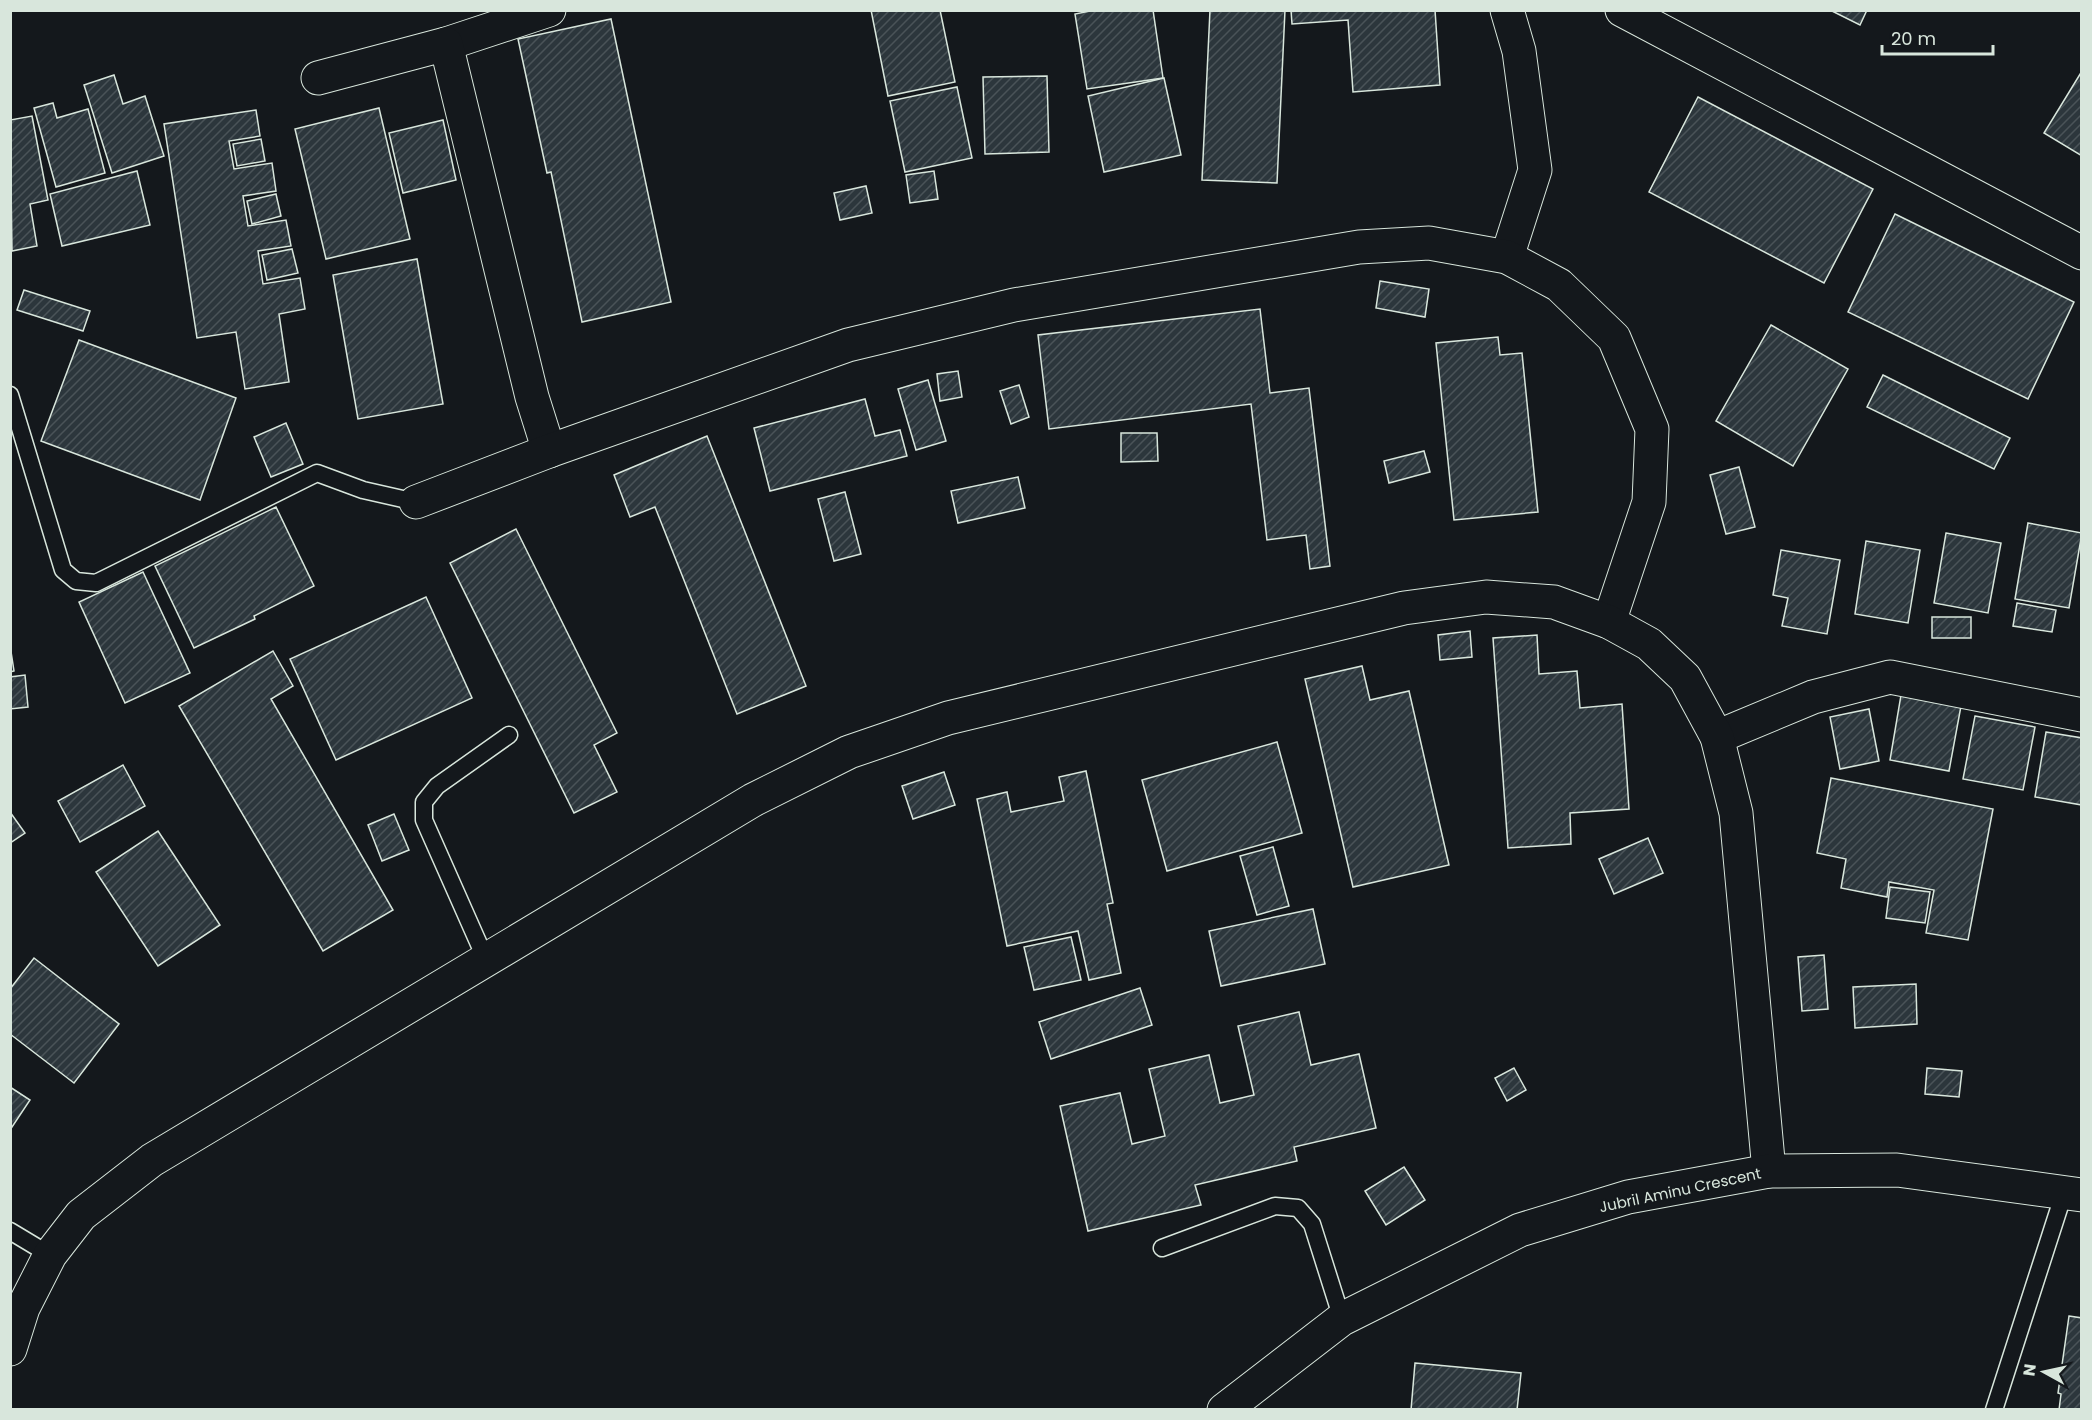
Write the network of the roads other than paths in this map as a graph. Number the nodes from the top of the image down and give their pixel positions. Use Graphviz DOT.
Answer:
graph roads {
  1 [pos="549,10"];
  2 [pos="1507,10"];
  3 [pos="1622,10"];
  4 [pos="446,44"];
  5 [pos="318,78"];
  6 [pos="2082,253"];
  7 [pos="1507,257"];
  8 [pos="10,395"];
  9 [pos="549,452"];
  10 [pos="416,502"];
  11 [pos="1610,622"];
  12 [pos="2082,715"];
  13 [pos="509,735"];
  14 [pos="1718,737"];
  15 [pos="486,960"];
  16 [pos="1769,1171"];
  17 [pos="2073,1194"];
  18 [pos="10,1231"];
  19 [pos="1162,1248"];
  20 [pos="50,1255"];
  21 [pos="1342,1319"];
  22 [pos="10,1349"];
  23 [pos="1224,1410"];
  24 [pos="1994,1410"];
  1 -- 4 [label="street"];
  2 -- 7 [label="street"];
  3 -- 6 [label="street"];
  4 -- 5 [label="street"];
  4 -- 9 [label="street"];
  7 -- 9 [label="street"];
  7 -- 11 [label="street"];
  8 -- 10 [label="lane"];
  9 -- 10 [label="street"];
  11 -- 14 [label="street"];
  11 -- 15 [label="street"];
  12 -- 14 [label="street"];
  13 -- 15 [label="lane"];
  14 -- 16 [label="street"];
  15 -- 20 [label="street"];
  16 -- 17 [label="street, Jubril Aminu Crescent"];
  16 -- 21 [label="street, Jubril Aminu Crescent"];
  17 -- 24 [label="lane"];
  18 -- 20 [label="lane"];
  19 -- 21 [label="lane"];
  20 -- 22 [label="street"];
  21 -- 23 [label="street, Jubril Aminu Crescent"];
}
